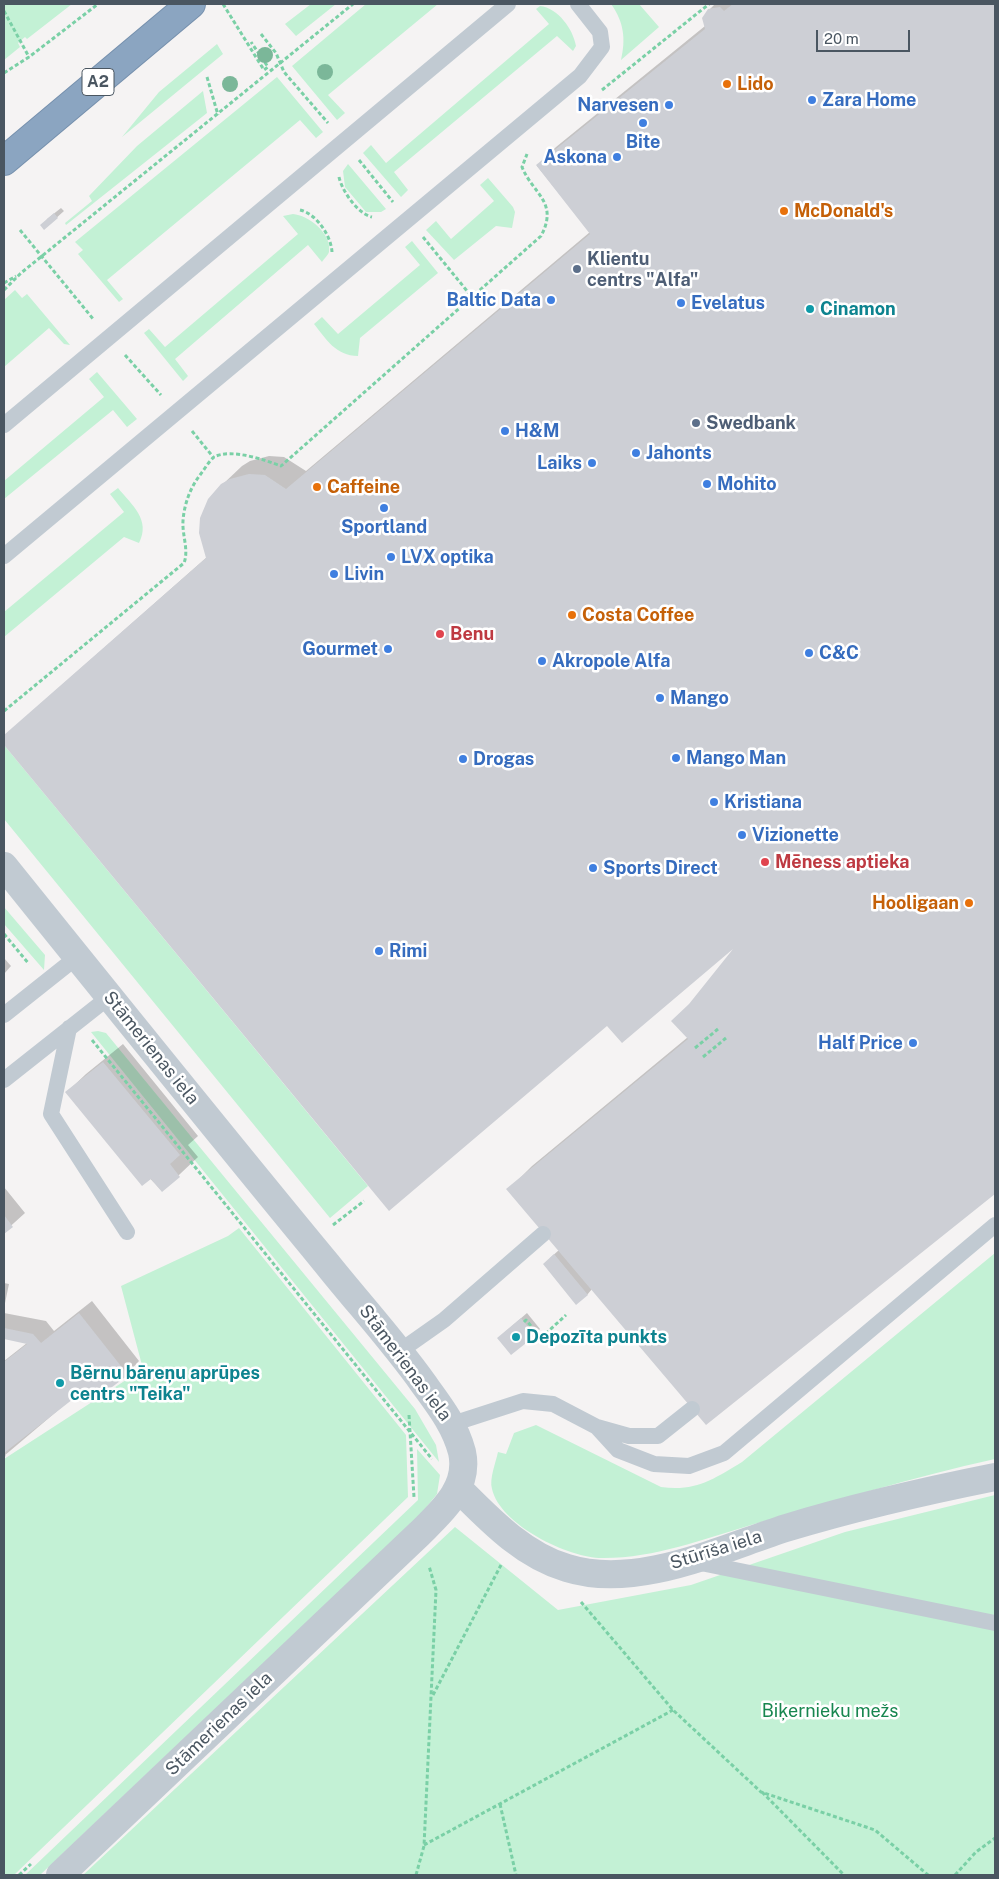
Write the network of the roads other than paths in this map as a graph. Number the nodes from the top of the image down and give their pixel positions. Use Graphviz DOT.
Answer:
graph roads {
  1 [pos="191,4"];
  2 [pos="508,4"];
  3 [pos="578,4"];
  4 [pos="4,161"];
  5 [pos="4,425"];
  6 [pos="4,556"];
  7 [pos="4,866"];
  8 [pos="77,957"];
  9 [pos="109,997"];
  10 [pos="4,1015"];
  11 [pos="73,1025"];
  12 [pos="4,1080"];
  13 [pos="995,1225"];
  14 [pos="127,1232"];
  15 [pos="543,1234"];
  16 [pos="400,1351"];
  17 [pos="692,1409"];
  18 [pos="452,1424"];
  19 [pos="597,1427"];
  20 [pos="995,1477"];
  21 [pos="459,1489"];
  22 [pos="692,1561"];
  23 [pos="995,1624"];
  24 [pos="60,1875"];
  1 -- 4 [label="highway, A2"];
  2 -- 5 [label="lane"];
  3 -- 6 [label="lane"];
  7 -- 8 [label="street, Stāmerienas iela"];
  8 -- 9 [label="street, Stāmerienas iela"];
  8 -- 10 [label="lane"];
  9 -- 11 [label="lane"];
  9 -- 16 [label="street, Stāmerienas iela"];
  11 -- 12 [label="lane"];
  11 -- 14 [label="lane"];
  13 -- 19 [label="lane"];
  15 -- 16 [label="lane"];
  16 -- 18 [label="street, Stāmerienas iela"];
  17 -- 19 [label="lane"];
  18 -- 19 [label="lane"];
  18 -- 21 [label="street, Stāmerienas iela"];
  20 -- 22 [label="street, Stūrīša iela"];
  21 -- 22 [label="street, Stūrīša iela"];
  21 -- 24 [label="street, Stāmerienas iela"];
  22 -- 23 [label="lane"];
}
